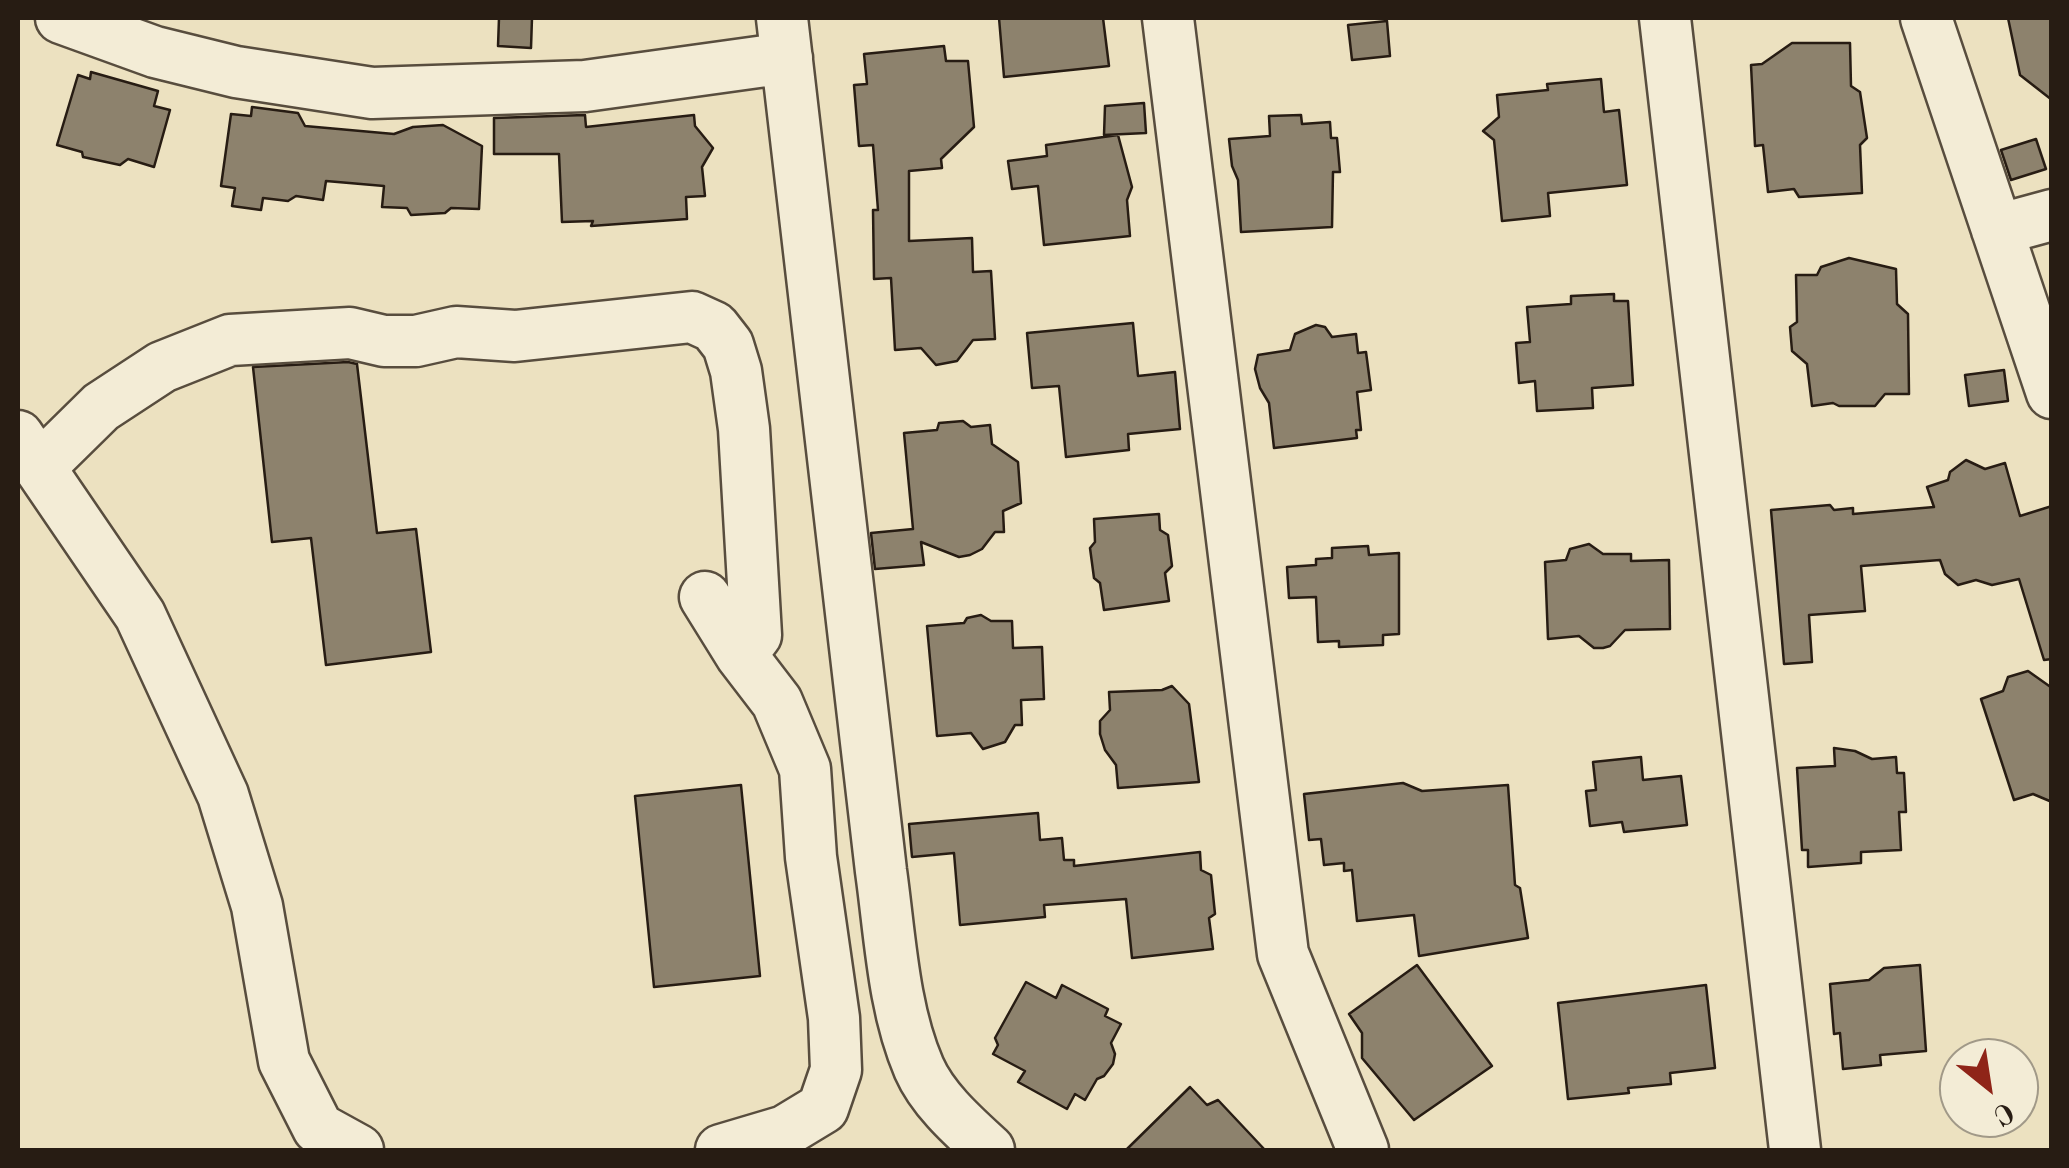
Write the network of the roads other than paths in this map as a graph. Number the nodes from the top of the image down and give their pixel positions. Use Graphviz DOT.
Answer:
graph roads {
  1 [pos="61,18"];
  2 [pos="1168,18"];
  3 [pos="1665,18"];
  4 [pos="1926,18"];
  5 [pos="785,38"];
  6 [pos="2052,215"];
  7 [pos="1997,230"];
  8 [pos="2052,393"];
  9 [pos="28,451"];
  10 [pos="705,598"];
  11 [pos="741,655"];
  12 [pos="358,1150"];
  13 [pos="721,1150"];
  14 [pos="989,1150"];
  15 [pos="1363,1150"];
  16 [pos="1795,1150"];
  1 -- 5 [label="lane"];
  2 -- 15 [label="lane"];
  3 -- 16 [label="lane"];
  4 -- 7 [label="lane"];
  5 -- 14 [label="lane"];
  6 -- 7 [label="lane"];
  7 -- 8 [label="lane"];
  9 -- 11 [label="lane"];
  9 -- 12 [label="lane"];
  10 -- 11 [label="lane"];
  11 -- 13 [label="lane"];
}
